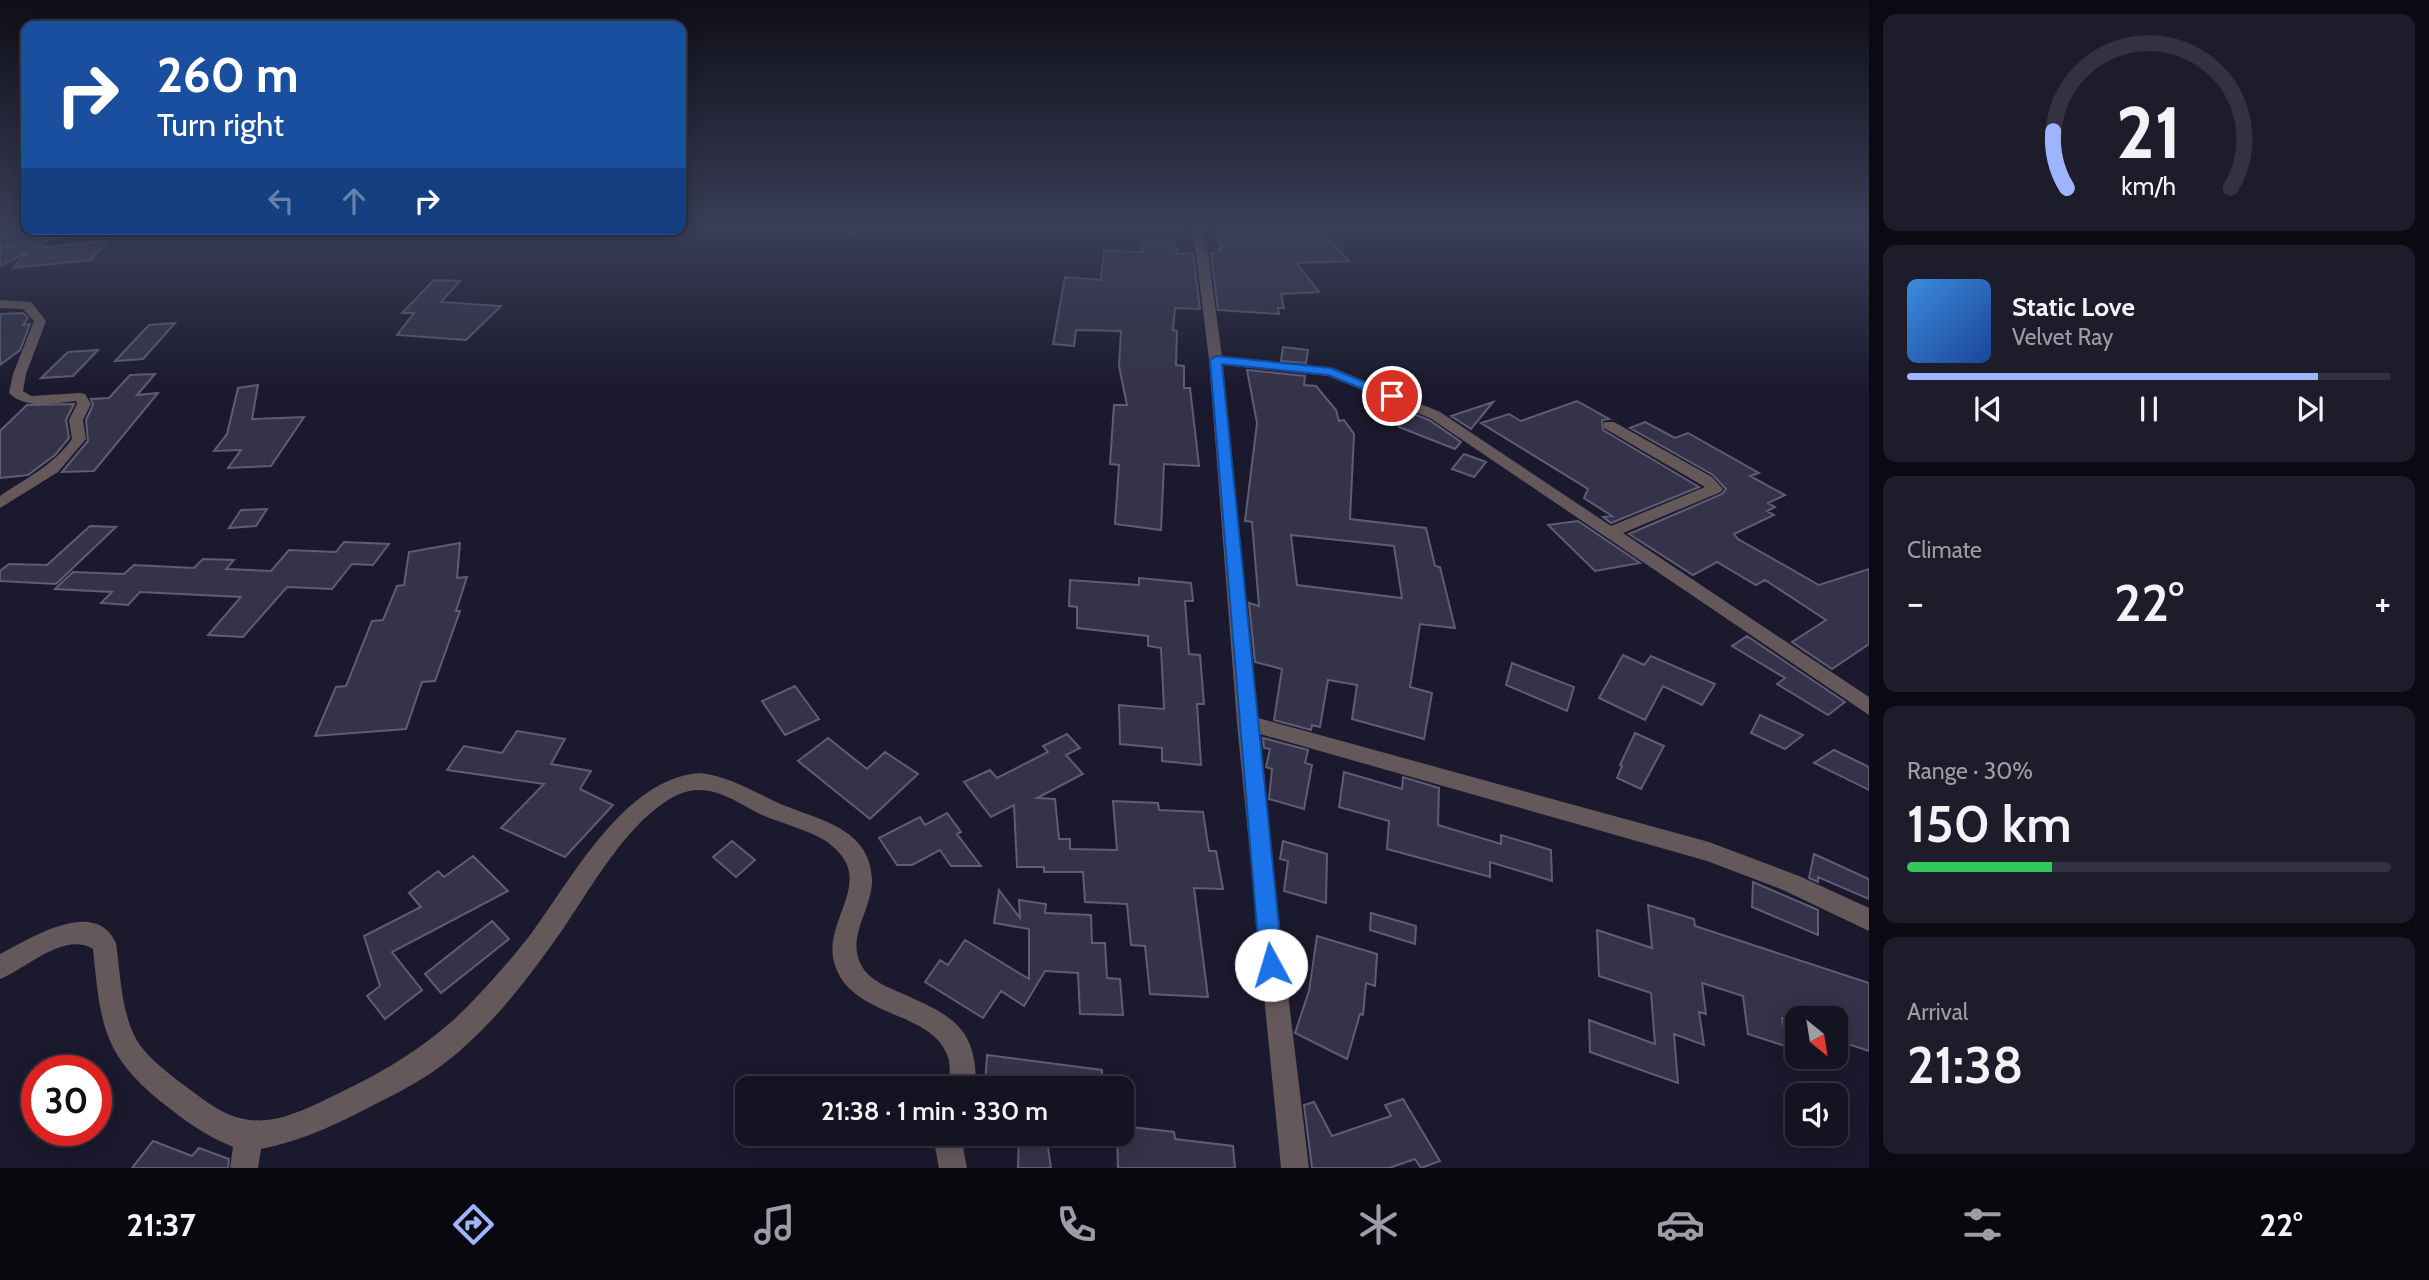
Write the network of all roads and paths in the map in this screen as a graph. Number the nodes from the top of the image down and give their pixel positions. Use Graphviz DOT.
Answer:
graph roads {
  1 [pos="1206,283"];
  2 [pos="0,304"];
  3 [pos="1216,360"];
  4 [pos="1609,425"];
  5 [pos="0,503"];
  6 [pos="1609,533"];
  7 [pos="1869,707"];
  8 [pos="1247,723"];
  9 [pos="1869,920"];
  10 [pos="0,967"];
  11 [pos="965,1076"];
  12 [pos="249,1136"];
  13 [pos="949,1146"];
  14 [pos="244,1168"];
  15 [pos="953,1168"];
  16 [pos="1295,1168"];
  1 -- 3 [label="street"];
  2 -- 5 [label="street"];
  3 -- 6 [label="street"];
  3 -- 8 [label="street"];
  4 -- 6 [label="street"];
  6 -- 7 [label="street"];
  8 -- 9 [label="street"];
  8 -- 16 [label="street"];
  10 -- 12 [label="street"];
  11 -- 12 [label="street"];
  12 -- 14 [label="street"];
  13 -- 15 [label="street"];
}
